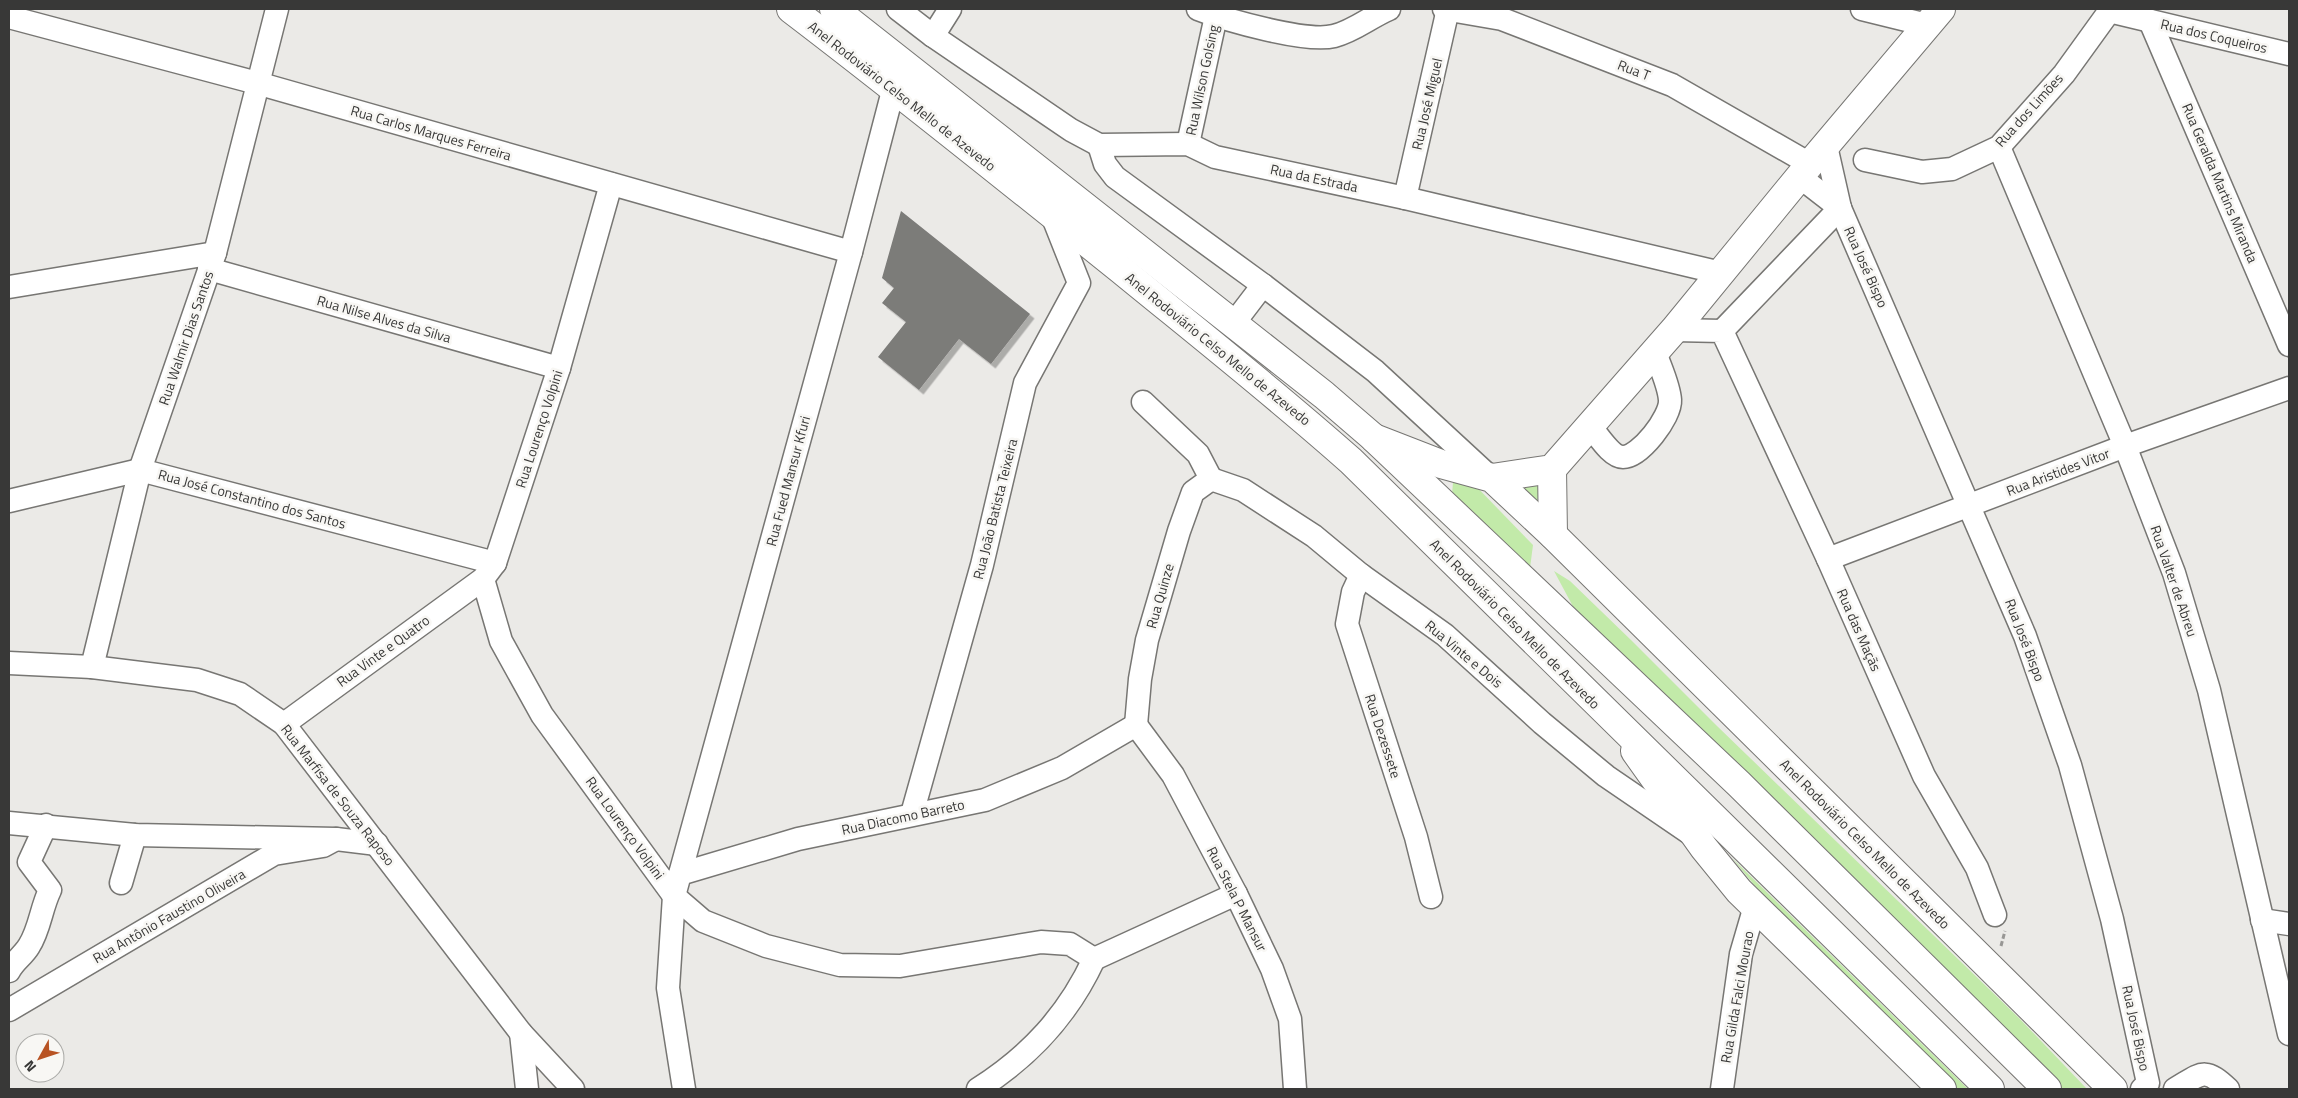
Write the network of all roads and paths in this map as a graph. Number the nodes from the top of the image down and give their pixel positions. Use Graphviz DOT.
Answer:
graph roads {
  1 [pos="277,9"];
  2 [pos="790,9"];
  3 [pos="834,9"];
  4 [pos="950,9"];
  5 [pos="1389,9"];
  6 [pos="1444,9"];
  7 [pos="1448,9"];
  8 [pos="1528,9"];
  9 [pos="1862,9"];
  10 [pos="2110,10"];
  11 [pos="902,11"];
  12 [pos="1207,12"];
  13 [pos="9,17"];
  14 [pos="1934,17"];
  15 [pos="1502,19"];
  16 [pos="2150,20"];
  17 [pos="933,36"];
  18 [pos="2289,54"];
  19 [pos="257,83"];
  20 [pos="894,87"];
  21 [pos="1188,144"];
  22 [pos="1099,145"];
  23 [pos="1999,147"];
  24 [pos="1865,160"];
  25 [pos="1812,162"];
  26 [pos="611,184"];
  27 [pos="1405,198"];
  28 [pos="1840,208"];
  29 [pos="1052,215"];
  30 [pos="851,252"];
  31 [pos="212,261"];
  32 [pos="1721,273"];
  33 [pos="1263,285"];
  34 [pos="9,287"];
  35 [pos="1234,323"];
  36 [pos="1674,330"];
  37 [pos="1722,331"];
  38 [pos="2289,345"];
  39 [pos="1655,352"];
  40 [pos="559,368"];
  41 [pos="2289,388"];
  42 [pos="1143,402"];
  43 [pos="1590,426"];
  44 [pos="1374,438"];
  45 [pos="2125,446"];
  46 [pos="1552,469"];
  47 [pos="140,470"];
  48 [pos="1492,478"];
  49 [pos="1211,479"];
  50 [pos="9,501"];
  51 [pos="1970,505"];
  52 [pos="1553,535"];
  53 [pos="1828,559"];
  54 [pos="489,571"];
  55 [pos="1361,575"];
  56 [pos="9,663"];
  57 [pos="92,667"];
  58 [pos="1616,723"];
  59 [pos="284,724"];
  60 [pos="1136,725"];
  61 [pos="912,814"];
  62 [pos="9,823"];
  63 [pos="46,825"];
  64 [pos="135,834"];
  65 [pos="336,839"];
  66 [pos="377,844"];
  67 [pos="1704,848"];
  68 [pos="680,874"];
  69 [pos="121,883"];
  70 [pos="1236,894"];
  71 [pos="674,896"];
  72 [pos="1431,897"];
  73 [pos="1755,906"];
  74 [pos="1995,915"];
  75 [pos="2262,920"];
  76 [pos="2289,924"];
  77 [pos="1094,958"];
  78 [pos="1993,970"];
  79 [pos="9,971"];
  80 [pos="10,1002"];
  81 [pos="520,1033"];
  82 [pos="2289,1034"];
  83 [pos="2148,1087"];
  84 [pos="527,1089"];
  85 [pos="573,1089"];
  86 [pos="684,1089"];
  87 [pos="978,1089"];
  88 [pos="1295,1089"];
  89 [pos="1722,1089"];
  90 [pos="1942,1089"];
  91 [pos="1990,1089"];
  92 [pos="2047,1089"];
  93 [pos="2113,1089"];
  94 [pos="2175,1089"];
  95 [pos="2228,1089"];
  1 -- 19 [label="street, Rua Walmir Dias Santos"];
  2 -- 20 [label="main road, Anel Rodoviário Celso Mello de Azevedo"];
  3 -- 35 [label="main road, Anel Rodoviário Celso Mello de Azevedo"];
  4 -- 17 [label="street"];
  5 -- 12 [label="street"];
  6 -- 7 [label="street, Rua T"];
  7 -- 15 [label="street, Rua T"];
  7 -- 27 [label="street, Rua José Miguel"];
  8 -- 15 [label="street"];
  9 -- 14 [label="street"];
  10 -- 16 [label="street, Rua dos Coqueiros"];
  10 -- 23 [label="street, Rua dos Limões"];
  11 -- 17 [label="street, Rua da Estrada"];
  12 -- 21 [label="street, Rua Wilson Golsing"];
  13 -- 19 [label="street, Rua Carlos Marques Ferreira"];
  14 -- 25 [label="main road"];
  15 -- 25 [label="street, Rua T"];
  16 -- 18 [label="street, Rua dos Coqueiros"];
  16 -- 38 [label="street, Rua Geralda Martins Miranda"];
  17 -- 22 [label="street, Rua da Estrada"];
  19 -- 26 [label="street, Rua Carlos Marques Ferreira"];
  19 -- 31 [label="street, Rua Walmir Dias Santos"];
  20 -- 29 [label="main road, Anel Rodoviário Celso Mello de Azevedo"];
  20 -- 30 [label="street, Rua Fued Mansur Kfuri"];
  21 -- 22 [label="street, Rua da Estrada"];
  21 -- 27 [label="street, Rua da Estrada"];
  22 -- 33 [label="street"];
  23 -- 24 [label="street, Rua dos Limões"];
  23 -- 45 [label="street, Rua Valter de Abreu"];
  25 -- 28 [label="street, Rua José Bispo"];
  25 -- 28 [label="street, Rua José Bispo"];
  25 -- 32 [label="main road"];
  26 -- 30 [label="street, Rua Carlos Marques Ferreira"];
  26 -- 40 [label="street, Rua Lourenço Volpini"];
  27 -- 32 [label="street, Rua da Estrada"];
  28 -- 37 [label="street"];
  28 -- 51 [label="street, Rua José Bispo"];
  29 -- 58 [label="main road, Anel Rodoviário Celso Mello de Azevedo"];
  29 -- 61 [label="street, Rua João Batista Teixeira"];
  30 -- 68 [label="street, Rua Fued Mansur Kfuri"];
  31 -- 34 [label="street"];
  31 -- 40 [label="street, Rua Nilse Alves da Silva"];
  31 -- 47 [label="street, Rua Walmir Dias Santos"];
  32 -- 36 [label="main road"];
  33 -- 35 [label="street"];
  33 -- 48 [label="street"];
  35 -- 44 [label="main road, Anel Rodoviário Celso Mello de Azevedo"];
  36 -- 37 [label="street"];
  36 -- 39 [label="main road"];
  37 -- 53 [label="street, Rua das Maçãs"];
  39 -- 43 [label="main road"];
  39 -- 43 [label="street"];
  40 -- 54 [label="street, Rua Lourenço Volpini"];
  41 -- 45 [label="street, Rua Aristides Vitor"];
  42 -- 49 [label="street"];
  43 -- 46 [label="main road"];
  44 -- 48 [label="main road, Anel Rodoviário Celso Mello de Azevedo"];
  44 -- 92 [label="main road, Anel Rodoviário Celso Mello de Azevedo"];
  45 -- 51 [label="street, Rua Aristides Vitor"];
  45 -- 75 [label="street, Rua Valter de Abreu"];
  46 -- 48 [label="main road"];
  46 -- 52 [label="main road"];
  47 -- 50 [label="street, Rua José Constantino dos Santos"];
  47 -- 54 [label="street, Rua José Constantino dos Santos"];
  47 -- 57 [label="street, Rua Walmir Dias Santos"];
  48 -- 52 [label="main road, Anel Rodoviário Celso Mello de Azevedo"];
  49 -- 55 [label="street, Rua Vinte e Dois"];
  49 -- 60 [label="street, Rua Quinze"];
  51 -- 53 [label="street, Rua Aristides Vitor"];
  51 -- 83 [label="street, Rua José Bispo"];
  52 -- 78 [label="main road, Anel Rodoviário Celso Mello de Azevedo"];
  53 -- 74 [label="street, Rua das Maçãs"];
  54 -- 59 [label="street, Rua Vinte e Quatro"];
  54 -- 71 [label="street, Rua Lourenço Volpini"];
  55 -- 67 [label="street, Rua Vinte e Dois"];
  55 -- 72 [label="street, Rua Dezessete"];
  56 -- 57 [label="street, Rua Marfisa de Souza Raposo"];
  57 -- 59 [label="street, Rua Marfisa de Souza Raposo"];
  58 -- 67 [label="main road, Anel Rodoviário Celso Mello de Azevedo"];
  58 -- 91 [label="main road, Anel Rodoviário Celso Mello de Azevedo"];
  59 -- 66 [label="street, Rua Marfisa de Souza Raposo"];
  60 -- 61 [label="street, Rua Diacomo Barreto"];
  60 -- 70 [label="street, Rua Stela P Mansur"];
  61 -- 68 [label="street, Rua Diacomo Barreto"];
  62 -- 63 [label="street"];
  63 -- 64 [label="street"];
  63 -- 79 [label="street"];
  64 -- 65 [label="street"];
  64 -- 69 [label="street"];
  65 -- 66 [label="street"];
  65 -- 80 [label="street, Rua Antônio Faustino Oliveira"];
  66 -- 81 [label="street, Rua Marfisa de Souza Raposo"];
  67 -- 73 [label="main road, Anel Rodoviário Celso Mello de Azevedo"];
  68 -- 71 [label="street"];
  70 -- 77 [label="street"];
  70 -- 88 [label="street, Rua Stela P Mansur"];
  71 -- 77 [label="street, Rua Lourenço Volpini"];
  71 -- 86 [label="street"];
  73 -- 89 [label="street, Rua Gilda Falci Mourao"];
  73 -- 90 [label="main road, Anel Rodoviário Celso Mello de Azevedo"];
  74 -- 78 [label="path"];
  75 -- 76 [label="street"];
  75 -- 82 [label="street, Rua Valter de Abreu"];
  77 -- 87 [label="street"];
  78 -- 93 [label="main road, Anel Rodoviário Celso Mello de Azevedo"];
  81 -- 84 [label="street"];
  81 -- 85 [label="street, Rua Marfisa de Souza Raposo"];
  94 -- 95 [label="street"];
}
